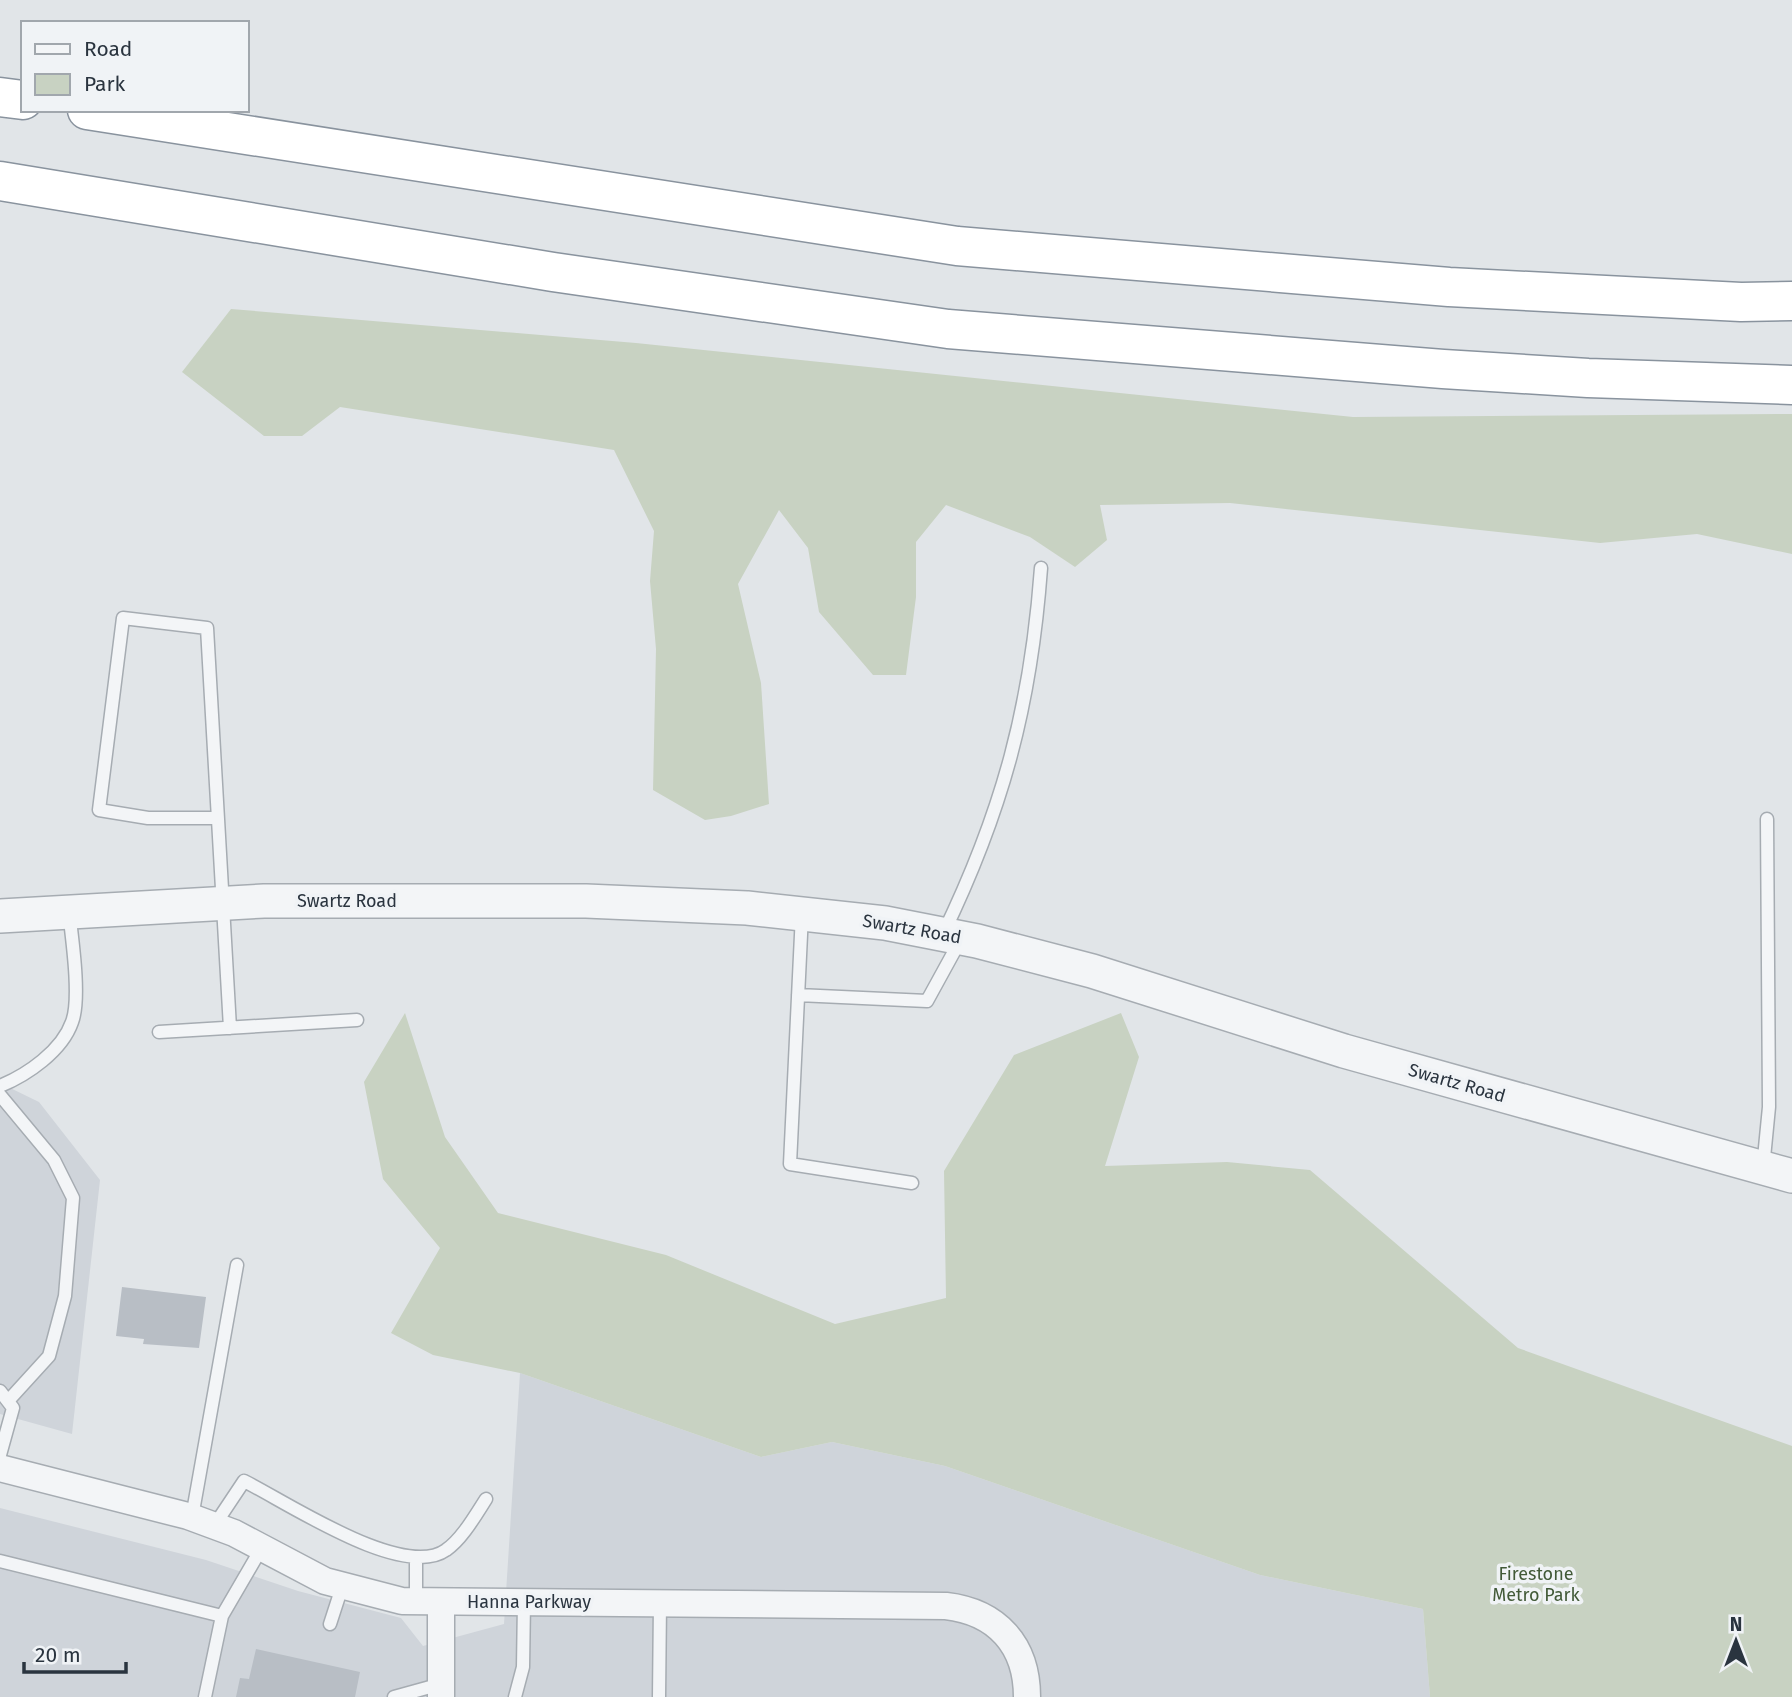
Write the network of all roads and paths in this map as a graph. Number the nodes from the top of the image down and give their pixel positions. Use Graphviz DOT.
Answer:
graph roads {
  1 [pos="0,97"];
  2 [pos="21,100"];
  3 [pos="100,112"];
  4 [pos="0,181"];
  5 [pos="1792,301"];
  6 [pos="1792,385"];
  7 [pos="1041,568"];
  8 [pos="216,818"];
  9 [pos="1768,819"];
  10 [pos="220,902"];
  11 [pos="69,911"];
  12 [pos="803,914"];
  13 [pos="0,916"];
  14 [pos="952,936"];
  15 [pos="798,995"];
  16 [pos="357,1020"];
  17 [pos="230,1028"];
  18 [pos="159,1032"];
  19 [pos="0,1086"];
  20 [pos="0,1095"];
  21 [pos="1778,1172"];
  22 [pos="912,1183"];
  23 [pos="237,1265"];
  24 [pos="4,1396"];
  25 [pos="0,1455"];
  26 [pos="0,1468"];
  27 [pos="486,1499"];
  28 [pos="203,1521"];
  29 [pos="261,1549"];
  30 [pos="416,1558"];
  31 [pos="0,1561"];
  32 [pos="342,1587"];
  33 [pos="428,1602"];
  34 [pos="524,1602"];
  35 [pos="660,1603"];
  36 [pos="222,1616"];
  37 [pos="330,1623"];
  38 [pos="441,1690"];
  39 [pos="205,1697"];
  40 [pos="394,1697"];
  41 [pos="515,1697"];
  42 [pos="659,1697"];
  43 [pos="1027,1697"];
  1 -- 2 [label="highway"];
  3 -- 5 [label="highway"];
  4 -- 6 [label="highway"];
  7 -- 14 [label="lane"];
  8 -- 8 [label="lane"];
  8 -- 10 [label="lane"];
  9 -- 21 [label="lane"];
  10 -- 11 [label="street, Swartz Road"];
  10 -- 12 [label="street, Swartz Road"];
  10 -- 17 [label="lane"];
  11 -- 13 [label="street, Swartz Road"];
  11 -- 19 [label="lane"];
  12 -- 14 [label="street, Swartz Road"];
  12 -- 15 [label="lane"];
  14 -- 15 [label="lane"];
  14 -- 21 [label="street, Swartz Road"];
  15 -- 22 [label="lane"];
  16 -- 17 [label="lane"];
  17 -- 18 [label="lane"];
  20 -- 24 [label="lane"];
  23 -- 28 [label="lane"];
  24 -- 25 [label="lane"];
  26 -- 28 [label="street, Hanna Parkway"];
  27 -- 30 [label="lane"];
  28 -- 29 [label="street, Hanna Parkway"];
  28 -- 30 [label="lane"];
  29 -- 32 [label="street, Hanna Parkway"];
  29 -- 36 [label="lane"];
  30 -- 33 [label="lane"];
  31 -- 36 [label="lane"];
  32 -- 33 [label="street, Hanna Parkway"];
  32 -- 37 [label="lane"];
  33 -- 34 [label="street, Hanna Parkway"];
  33 -- 38 [label="street"];
  34 -- 35 [label="street, Hanna Parkway"];
  34 -- 41 [label="lane"];
  35 -- 42 [label="lane"];
  35 -- 43 [label="street, Hanna Parkway"];
  36 -- 39 [label="lane"];
  38 -- 40 [label="lane"];
}
